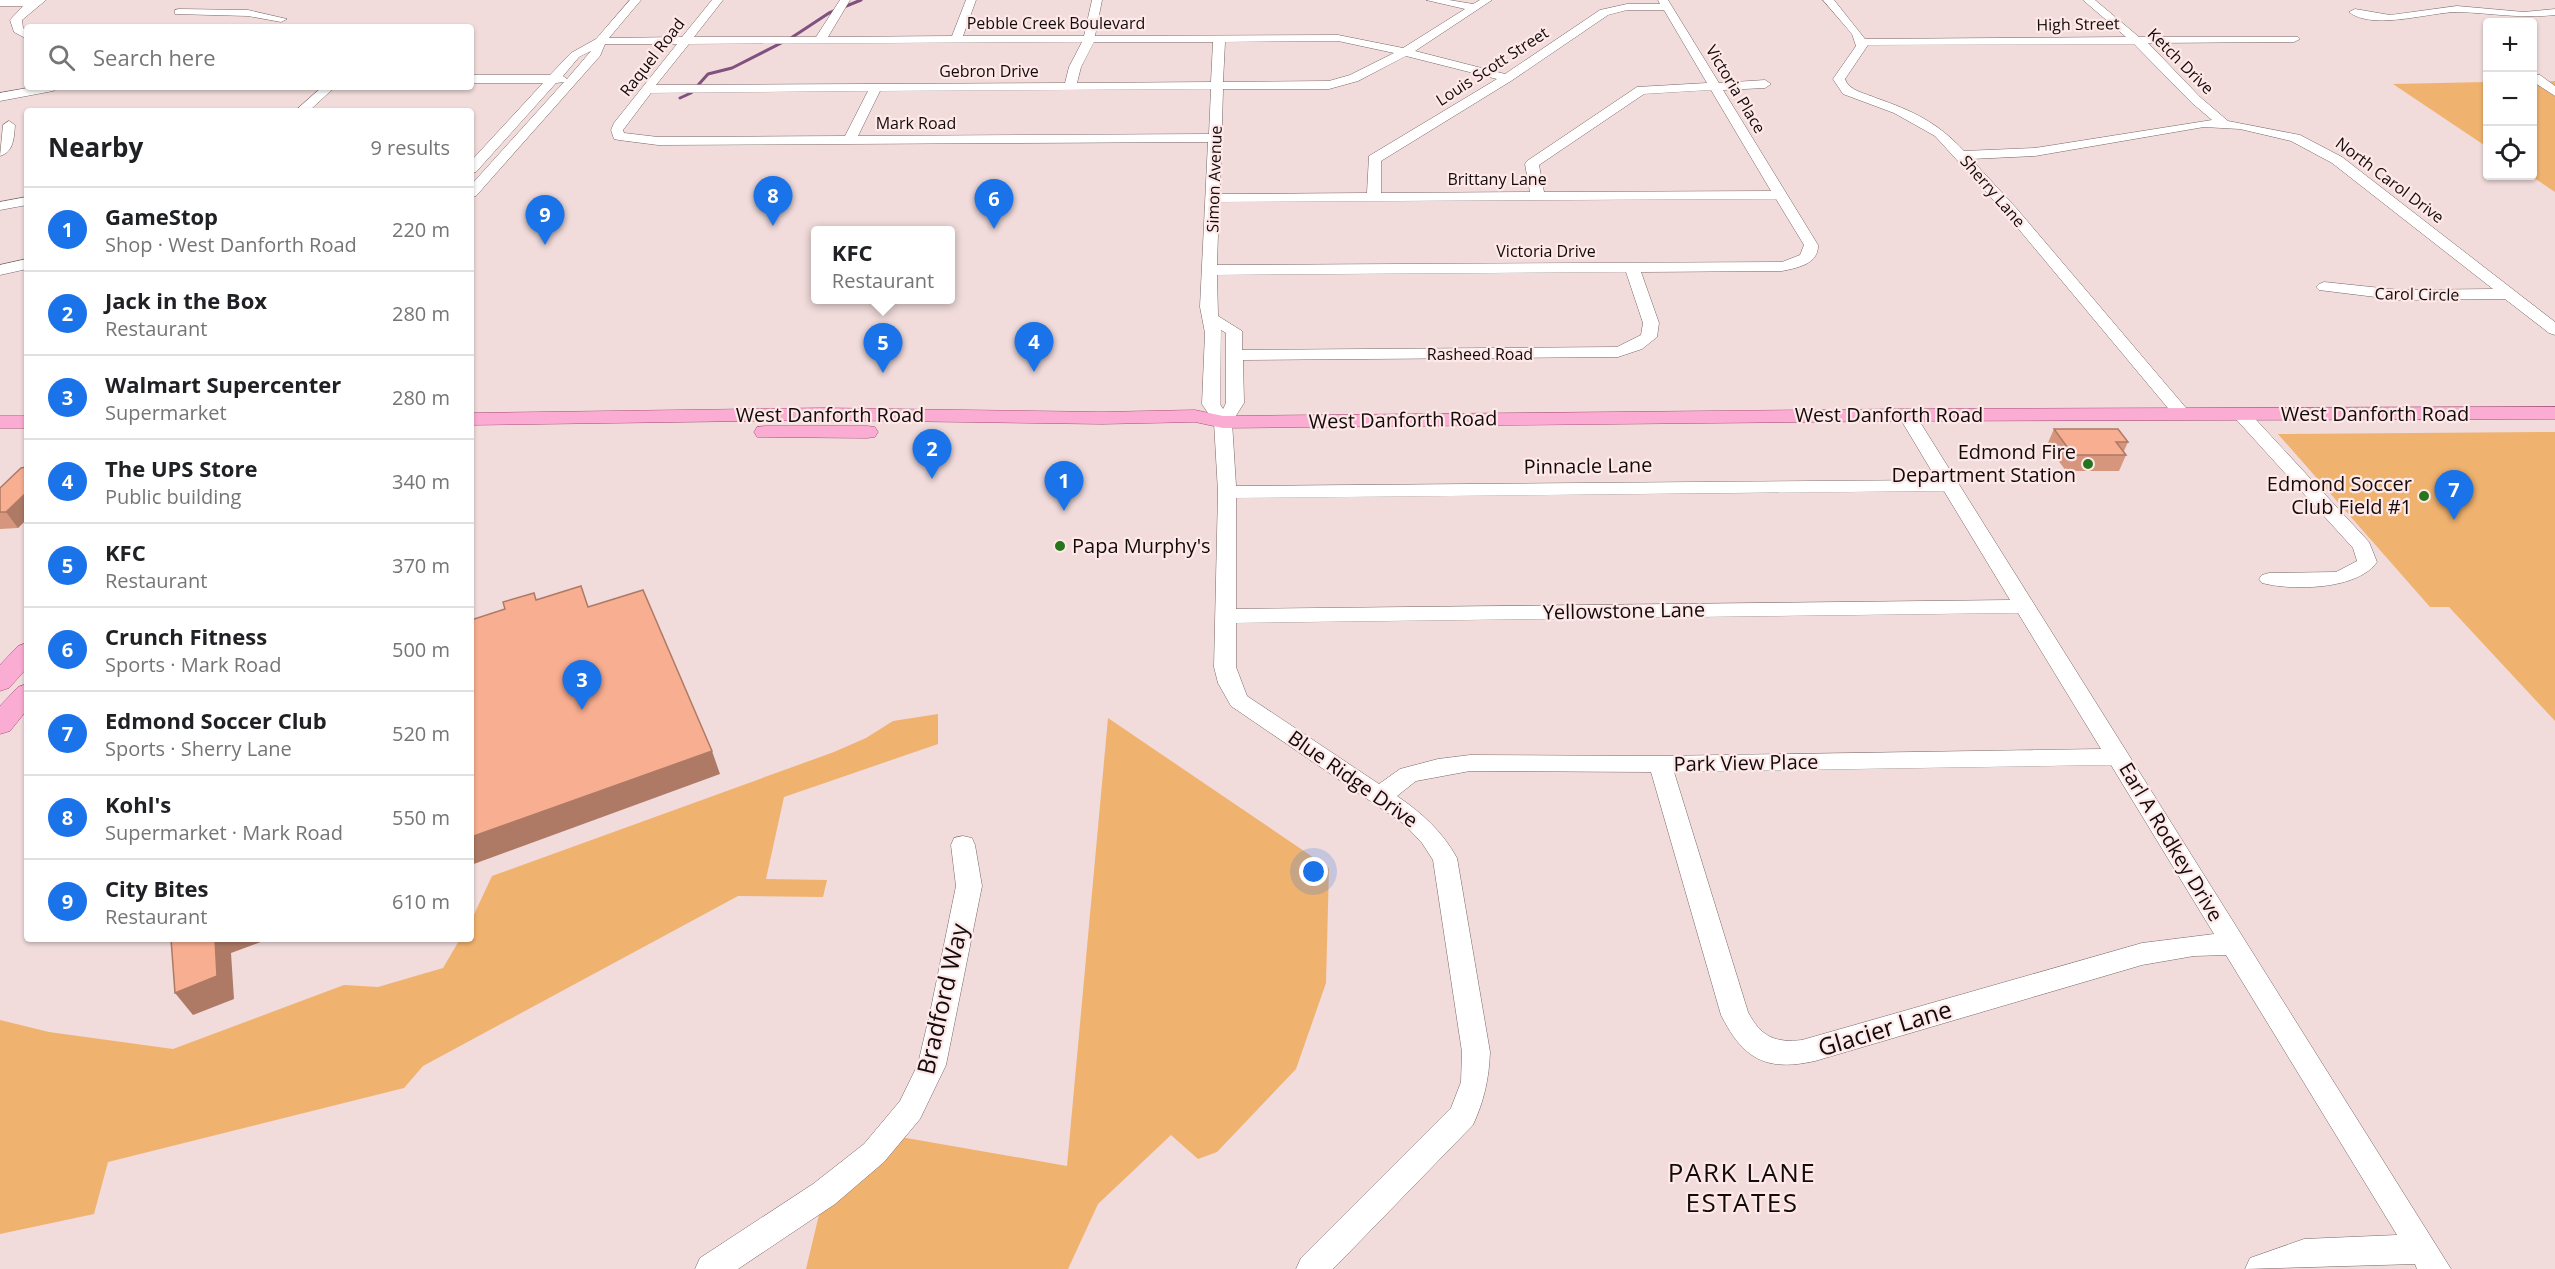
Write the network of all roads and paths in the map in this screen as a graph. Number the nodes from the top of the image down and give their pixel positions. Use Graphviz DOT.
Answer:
graph roads {
  1 [pos="636,0"];
  2 [pos="718,0"];
  3 [pos="844,0"];
  4 [pos="971,0"];
  5 [pos="1097,0"];
  6 [pos="1431,0"];
  7 [pos="1487,0"];
  8 [pos="1828,0"];
  9 [pos="2088,0"];
  10 [pos="38,2"];
  11 [pos="0,3"];
  12 [pos="1665,4"];
  13 [pos="1474,8"];
  14 [pos="179,12"];
  15 [pos="2355,12"];
  16 [pos="2555,12"];
  17 [pos="273,24"];
  18 [pos="24,34"];
  19 [pos="1219,38"];
  20 [pos="1089,39"];
  21 [pos="2294,39"];
  22 [pos="685,40"];
  23 [pos="820,40"];
  24 [pos="956,40"];
  25 [pos="2136,40"];
  26 [pos="600,41"];
  27 [pos="1861,42"];
  28 [pos="1401,51"];
  29 [pos="1507,78"];
  30 [pos="474,79"];
  31 [pos="553,79"];
  32 [pos="574,79"];
  33 [pos="2537,79"];
  34 [pos="1713,84"];
  35 [pos="1765,84"];
  36 [pos="1218,86"];
  37 [pos="1070,87"];
  38 [pos="876,88"];
  39 [pos="649,89"];
  40 [pos="37,90"];
  41 [pos="326,90"];
  42 [pos="2555,92"];
  43 [pos="0,97"];
  44 [pos="304,108"];
  45 [pos="2223,123"];
  46 [pos="9,126"];
  47 [pos="619,136"];
  48 [pos="1215,138"];
  49 [pos="849,140"];
  50 [pos="8,146"];
  51 [pos="488,151"];
  52 [pos="1963,156"];
  53 [pos="474,166"];
  54 [pos="489,174"];
  55 [pos="474,190"];
  56 [pos="1780,195"];
  57 [pos="1538,197"];
  58 [pos="1214,198"];
  59 [pos="1374,198"];
  60 [pos="24,202"];
  61 [pos="0,206"];
  62 [pos="24,265"];
  63 [pos="1632,269"];
  64 [pos="0,270"];
  65 [pos="1210,270"];
  66 [pos="2324,287"];
  67 [pos="2510,294"];
  68 [pos="1213,320"];
  69 [pos="2555,330"];
  70 [pos="1234,355"];
  71 [pos="2555,413"];
  72 [pos="2241,414"];
  73 [pos="1907,415"];
  74 [pos="2183,415"];
  75 [pos="642,416"];
  76 [pos="474,419"];
  77 [pos="0,422"];
  78 [pos="24,422"];
  79 [pos="1223,422"];
  80 [pos="535,434"];
  81 [pos="474,435"];
  82 [pos="0,438"];
  83 [pos="24,438"];
  84 [pos="1948,485"];
  85 [pos="1227,492"];
  86 [pos="2269,579"];
  87 [pos="2025,606"];
  88 [pos="1224,616"];
  89 [pos="24,655"];
  90 [pos="0,682"];
  91 [pos="24,696"];
  92 [pos="0,724"];
  93 [pos="2118,757"];
  94 [pos="1660,764"];
  95 [pos="1381,795"];
  96 [pos="963,845"];
  97 [pos="2233,944"];
  98 [pos="2429,1259"];
  99 [pos="711,1269"];
  100 [pos="1312,1269"];
  101 [pos="2261,1269"];
  1 -- 26 [label="street"];
  2 -- 22 [label="street, Raquel Road"];
  3 -- 23 [label="street"];
  4 -- 24 [label="street"];
  5 -- 20 [label="street"];
  6 -- 13 [label="street"];
  7 -- 13 [label="street, Gebron Drive"];
  8 -- 27 [label="street"];
  9 -- 25 [label="street, Ketch Drive"];
  10 -- 11 [label="street"];
  10 -- 18 [label="street"];
  12 -- 29 [label="street, Louis Scott Street"];
  12 -- 34 [label="street, Victoria Place"];
  13 -- 28 [label="street, Gebron Drive"];
  14 -- 17 [label="street"];
  15 -- 16 [label="street"];
  19 -- 20 [label="street, Pebble Creek Boulevard"];
  19 -- 28 [label="street, Pebble Creek Boulevard"];
  19 -- 36 [label="street, Simon Avenue"];
  20 -- 24 [label="street, Pebble Creek Boulevard"];
  20 -- 37 [label="street"];
  21 -- 25 [label="street, High Street"];
  22 -- 23 [label="street, Pebble Creek Boulevard"];
  22 -- 26 [label="street, Pebble Creek Boulevard"];
  22 -- 39 [label="street, Raquel Road"];
  23 -- 24 [label="street, Pebble Creek Boulevard"];
  25 -- 27 [label="street, High Street"];
  25 -- 45 [label="street, Ketch Drive"];
  26 -- 31 [label="street"];
  26 -- 32 [label="street"];
  27 -- 52 [label="street, Sherry Lane"];
  28 -- 29 [label="street, Pebble Creek Boulevard"];
  28 -- 36 [label="street, Gebron Drive"];
  29 -- 59 [label="street, Louis Scott Street"];
  30 -- 31 [label="street"];
  31 -- 32 [label="street"];
  31 -- 51 [label="street"];
  32 -- 54 [label="street"];
  33 -- 42 [label="street"];
  34 -- 35 [label="street"];
  34 -- 56 [label="street, Victoria Place"];
  34 -- 57 [label="street"];
  36 -- 37 [label="street, Gebron Drive"];
  36 -- 48 [label="street, Simon Avenue"];
  37 -- 38 [label="street, Gebron Drive"];
  38 -- 39 [label="street, Gebron Drive"];
  38 -- 49 [label="street"];
  39 -- 47 [label="street, Raquel Road"];
  40 -- 43 [label="street"];
  41 -- 44 [label="street"];
  45 -- 52 [label="street, North Carol Drive"];
  45 -- 67 [label="street, North Carol Drive"];
  46 -- 50 [label="street"];
  47 -- 49 [label="street, Mark Road"];
  48 -- 49 [label="street, Mark Road"];
  48 -- 58 [label="street, Simon Avenue"];
  51 -- 53 [label="street"];
  51 -- 54 [label="street"];
  52 -- 74 [label="street, Sherry Lane"];
  54 -- 55 [label="street"];
  56 -- 57 [label="street, Brittany Lane"];
  56 -- 63 [label="street, Victoria Drive"];
  57 -- 59 [label="street, Brittany Lane"];
  58 -- 59 [label="street, Brittany Lane"];
  58 -- 65 [label="street, Simon Avenue"];
  60 -- 61 [label="street"];
  62 -- 64 [label="street"];
  63 -- 65 [label="street, Victoria Drive"];
  63 -- 70 [label="street, Rasheed Road"];
  65 -- 68 [label="street, Simon Avenue"];
  66 -- 67 [label="street, Carol Circle"];
  67 -- 69 [label="street, North Carol Drive"];
  68 -- 70 [label="street"];
  68 -- 79 [label="street, Simon Avenue"];
  70 -- 79 [label="street"];
  71 -- 72 [label="main road, West Danforth Road"];
  72 -- 74 [label="main road, West Danforth Road"];
  72 -- 86 [label="street"];
  73 -- 74 [label="main road, West Danforth Road"];
  73 -- 79 [label="main road, West Danforth Road"];
  73 -- 84 [label="street, Earl A Rodkey Drive"];
  75 -- 76 [label="main road, West Danforth Road"];
  75 -- 79 [label="main road, West Danforth Road"];
  75 -- 80 [label="main road"];
  77 -- 78 [label="main road"];
  79 -- 80 [label="main road, West Danforth Road"];
  79 -- 85 [label="street, Blue Ridge Drive"];
  80 -- 81 [label="main road, West Danforth Road"];
  82 -- 83 [label="main road"];
  84 -- 85 [label="street, Pinnacle Lane"];
  84 -- 87 [label="street, Earl A Rodkey Drive"];
  85 -- 88 [label="street, Blue Ridge Drive"];
  87 -- 88 [label="street, Yellowstone Lane"];
  87 -- 93 [label="street, Earl A Rodkey Drive"];
  88 -- 95 [label="street, Blue Ridge Drive"];
  89 -- 90 [label="main road"];
  91 -- 92 [label="main road"];
  93 -- 94 [label="street, Park View Place"];
  93 -- 97 [label="street, Earl A Rodkey Drive"];
  94 -- 95 [label="street, Park View Place"];
  94 -- 97 [label="street, Glacier Lane"];
  95 -- 100 [label="street, Blue Ridge Drive"];
  96 -- 99 [label="street, Bradford Way"];
  97 -- 98 [label="street, Earl A Rodkey Drive"];
  98 -- 101 [label="street"];
}
